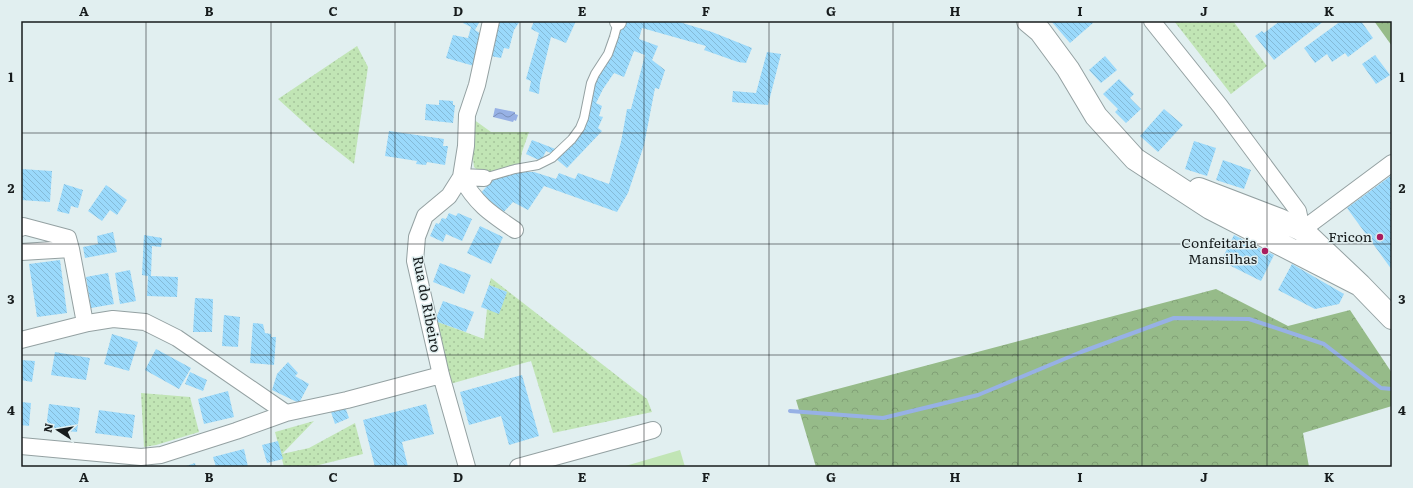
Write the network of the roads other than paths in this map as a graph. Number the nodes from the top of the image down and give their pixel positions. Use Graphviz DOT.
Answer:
graph roads {
  1 [pos="491,21"];
  2 [pos="618,21"];
  3 [pos="1028,21"];
  4 [pos="1152,21"];
  5 [pos="1392,163"];
  6 [pos="1145,165"];
  7 [pos="461,177"];
  8 [pos="484,178"];
  9 [pos="21,228"];
  10 [pos="515,230"];
  11 [pos="1302,230"];
  12 [pos="71,249"];
  13 [pos="1290,250"];
  14 [pos="21,252"];
  15 [pos="1360,285"];
  16 [pos="1392,318"];
  17 [pos="85,324"];
  18 [pos="21,340"];
  19 [pos="441,375"];
  20 [pos="286,413"];
  21 [pos="653,430"];
  22 [pos="21,446"];
  23 [pos="141,462"];
  24 [pos="467,467"];
  25 [pos="518,467"];
  1 -- 7 [label="street, Rua do Ribeiro"];
  2 -- 8 [label="lane"];
  3 -- 6 [label="main road"];
  4 -- 11 [label="street"];
  5 -- 11 [label="street"];
  6 -- 11 [label="main road"];
  6 -- 13 [label="main road"];
  7 -- 8 [label="street"];
  7 -- 10 [label="street"];
  7 -- 19 [label="street, Rua do Ribeiro"];
  9 -- 12 [label="street"];
  11 -- 13 [label="main road"];
  11 -- 15 [label="main road"];
  12 -- 14 [label="street"];
  12 -- 17 [label="street"];
  13 -- 15 [label="main road"];
  15 -- 16 [label="main road"];
  17 -- 18 [label="street"];
  17 -- 20 [label="street"];
  19 -- 20 [label="street"];
  19 -- 24 [label="street, Rua do Ribeiro"];
  20 -- 23 [label="street"];
  21 -- 25 [label="street"];
  22 -- 23 [label="street"];
}
